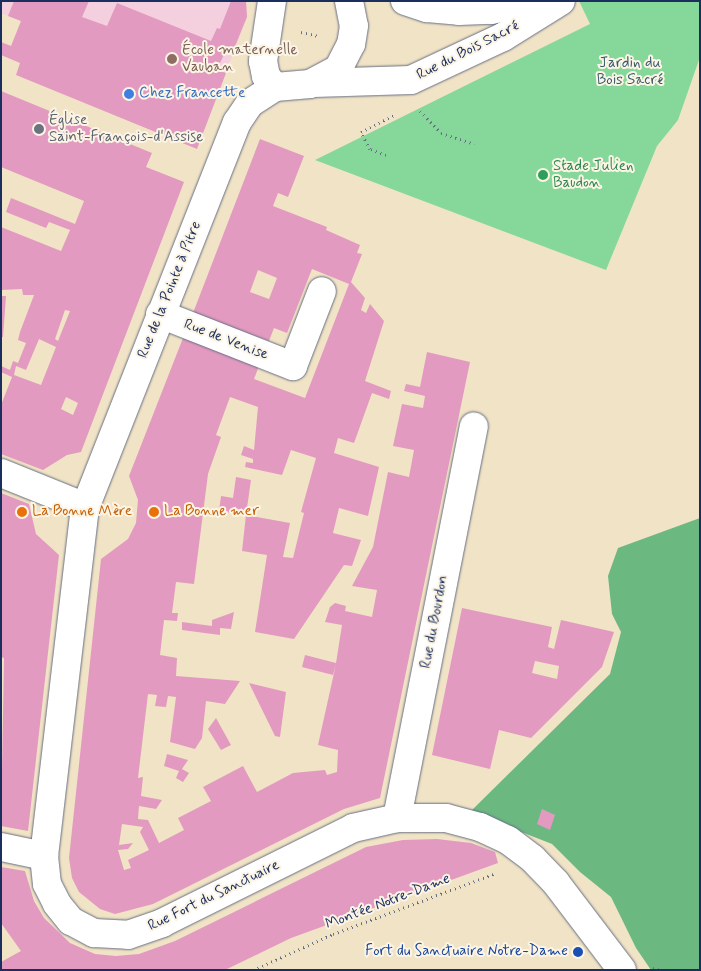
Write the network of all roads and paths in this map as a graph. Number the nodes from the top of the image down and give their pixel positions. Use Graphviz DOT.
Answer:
graph roads {
  1 [pos="349,1"];
  2 [pos="405,1"];
  3 [pos="536,1"];
  4 [pos="561,1"];
  5 [pos="271,7"];
  6 [pos="352,44"];
  7 [pos="310,84"];
  8 [pos="275,87"];
  9 [pos="400,112"];
  10 [pos="386,155"];
  11 [pos="322,291"];
  12 [pos="160,314"];
  13 [pos="474,427"];
  14 [pos="1,473"];
  15 [pos="85,507"];
  16 [pos="397,818"];
  17 [pos="1,847"];
  18 [pos="44,856"];
  19 [pos="533,859"];
  20 [pos="253,970"];
  21 [pos="622,970"];
  1 -- 6 [label="street, Rue de la Pointe à Pitre"];
  2 -- 3 [label="street, Rue du Bois Sacré"];
  4 -- 7 [label="street, Rue du Bois Sacré"];
  5 -- 6 [label="path"];
  5 -- 8 [label="street"];
  6 -- 7 [label="street, Rue de la Pointe à Pitre"];
  7 -- 8 [label="street, Rue de la Pointe à Pitre"];
  8 -- 12 [label="street, Rue de la Pointe à Pitre"];
  9 -- 10 [label="path"];
  11 -- 12 [label="street, Rue de Venise"];
  12 -- 15 [label="street, Rue de la Pointe à Pitre"];
  13 -- 16 [label="street, Rue du Bourdon"];
  14 -- 15 [label="street"];
  15 -- 18 [label="street, Rue Fort du Sanctuaire"];
  16 -- 18 [label="street, Rue Fort du Sanctuaire"];
  16 -- 19 [label="street, Rue Fort du Sanctuaire"];
  17 -- 18 [label="street"];
  19 -- 20 [label="path, Montée Notre-Dame"];
  19 -- 21 [label="street, Rue Fort du Sanctuaire"];
}
